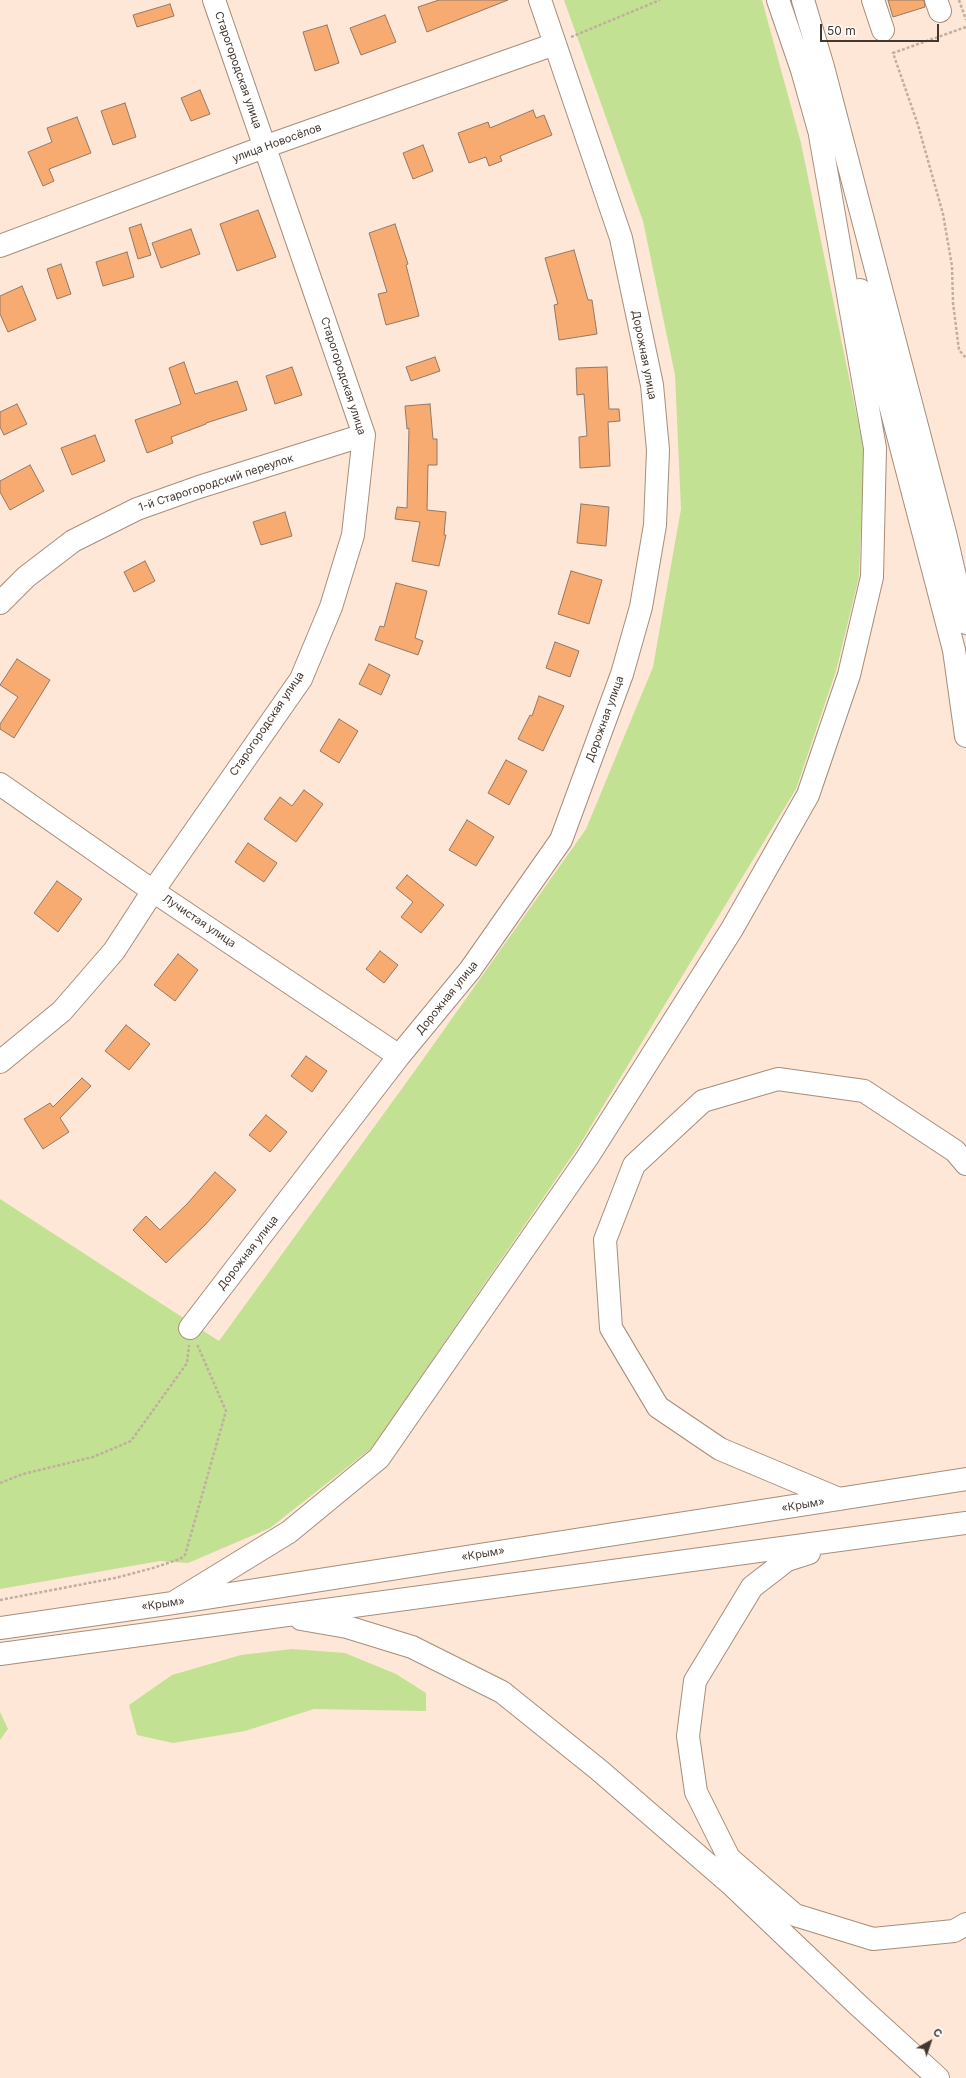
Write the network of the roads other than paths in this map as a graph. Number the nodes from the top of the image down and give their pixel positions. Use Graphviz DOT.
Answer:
graph roads {
  1 [pos="214,0"];
  2 [pos="540,0"];
  3 [pos="778,0"];
  4 [pos="803,0"];
  5 [pos="873,0"];
  6 [pos="883,30"];
  7 [pos="555,44"];
  8 [pos="812,68"];
  9 [pos="820,135"];
  10 [pos="264,147"];
  11 [pos="0,246"];
  12 [pos="364,435"];
  13 [pos="0,603"];
  14 [pos="966,623"];
  15 [pos="966,736"];
  16 [pos="0,784"];
  17 [pos="154,891"];
  18 [pos="399,1056"];
  19 [pos="0,1062"];
  20 [pos="966,1164"];
  21 [pos="190,1328"];
  22 [pos="966,1479"];
  23 [pos="839,1499"];
  24 [pos="966,1523"];
  25 [pos="852,1539"];
  26 [pos="173,1603"];
  27 [pos="280,1615"];
  28 [pos="0,1628"];
  29 [pos="0,1654"];
  30 [pos="966,1924"];
  31 [pos="938,2078"];
  1 -- 10 [label="main road, Старогородская улица"];
  2 -- 7 [label="main road, Дорожная улица"];
  3 -- 8 [label="main road"];
  4 -- 8 [label="main road"];
  5 -- 6 [label="main road"];
  7 -- 10 [label="main road, улица Новосёлов"];
  7 -- 18 [label="main road, Дорожная улица"];
  8 -- 9 [label="main road"];
  8 -- 14 [label="main road"];
  9 -- 15 [label="main road"];
  9 -- 26 [label="main road"];
  10 -- 11 [label="main road, улица Новосёлов"];
  10 -- 12 [label="main road, Старогородская улица"];
  12 -- 13 [label="main road, 1-й Старогородский переулок"];
  12 -- 17 [label="main road, Старогородская улица"];
  16 -- 17 [label="main road, Лучистая улица"];
  17 -- 18 [label="main road, Лучистая улица"];
  17 -- 19 [label="main road, Старогородская улица"];
  18 -- 21 [label="main road, Дорожная улица"];
  20 -- 23 [label="main road"];
  22 -- 23 [label="main road, «Крым»"];
  23 -- 26 [label="main road, «Крым»"];
  24 -- 25 [label="main road"];
  25 -- 27 [label="main road"];
  25 -- 30 [label="main road"];
  26 -- 28 [label="main road, «Крым»"];
  27 -- 29 [label="main road"];
  27 -- 31 [label="main road"];
}
